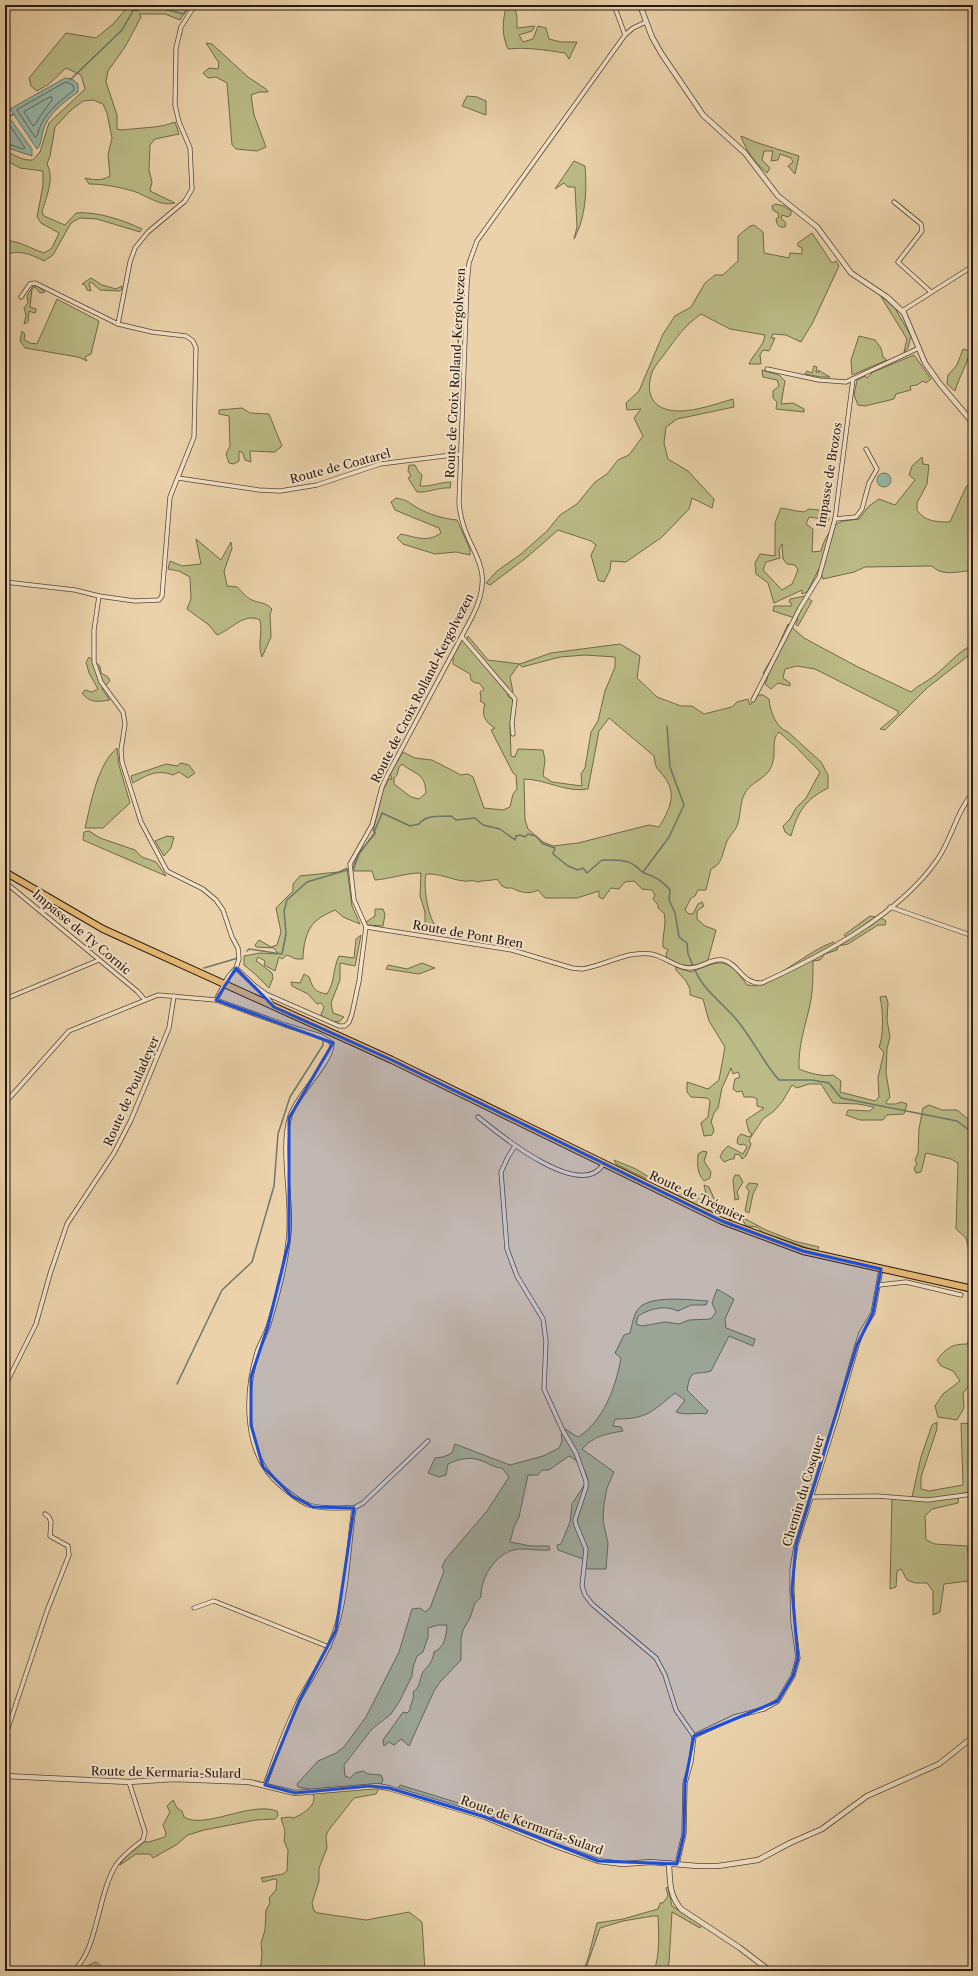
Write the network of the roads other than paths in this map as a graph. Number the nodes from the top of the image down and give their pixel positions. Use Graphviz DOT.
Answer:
graph roads {
  1 [pos="195,5"];
  2 [pos="614,5"];
  3 [pos="640,5"];
  4 [pos="646,22"];
  5 [pos="625,36"];
  6 [pos="894,202"];
  7 [pos="973,266"];
  8 [pos="931,292"];
  9 [pos="21,297"];
  10 [pos="902,311"];
  11 [pos="118,324"];
  12 [pos="919,348"];
  13 [pos="768,369"];
  14 [pos="853,379"];
  15 [pos="973,423"];
  16 [pos="866,449"];
  17 [pos="460,454"];
  18 [pos="178,478"];
  19 [pos="835,520"];
  20 [pos="5,582"];
  21 [pos="99,596"];
  22 [pos="462,637"];
  23 [pos="753,700"];
  24 [pos="514,734"];
  25 [pos="973,793"];
  26 [pos="5,872"];
  27 [pos="5,882"];
  28 [pos="890,907"];
  29 [pos="366,927"];
  30 [pos="973,936"];
  31 [pos="99,960"];
  32 [pos="236,968"];
  33 [pos="224,984"];
  34 [pos="263,992"];
  35 [pos="174,996"];
  36 [pos="5,999"];
  37 [pos="145,1000"];
  38 [pos="216,1000"];
  39 [pos="274,1007"];
  40 [pos="5,1103"];
  41 [pos="478,1117"];
  42 [pos="516,1146"];
  43 [pos="604,1163"];
  44 [pos="881,1269"];
  45 [pos="879,1285"];
  46 [pos="973,1289"];
  47 [pos="960,1295"];
  48 [pos="5,1386"];
  49 [pos="428,1441"];
  50 [pos="973,1494"];
  51 [pos="812,1496"];
  52 [pos="354,1508"];
  53 [pos="45,1514"];
  54 [pos="194,1608"];
  55 [pos="329,1647"];
  56 [pos="694,1736"];
  57 [pos="5,1737"];
  58 [pos="973,1738"];
  59 [pos="5,1776"];
  60 [pos="128,1782"];
  61 [pos="265,1785"];
  62 [pos="669,1863"];
  63 [pos="677,1864"];
  64 [pos="73,1971"];
  65 [pos="770,1971"];
  1 -- 11 [label="street"];
  2 -- 5 [label="street"];
  3 -- 4 [label="street"];
  4 -- 5 [label="street, Route de Croix Rolland-Kergolvezen"];
  4 -- 10 [label="street"];
  5 -- 17 [label="street, Route de Croix Rolland-Kergolvezen"];
  6 -- 8 [label="street"];
  7 -- 8 [label="street"];
  8 -- 10 [label="street"];
  9 -- 11 [label="street"];
  10 -- 12 [label="street"];
  11 -- 18 [label="street"];
  12 -- 14 [label="street"];
  12 -- 15 [label="street"];
  13 -- 14 [label="street"];
  14 -- 19 [label="street, Impasse de Brozos"];
  16 -- 19 [label="street"];
  17 -- 18 [label="street, Route de Coatarel"];
  17 -- 22 [label="street, Route de Croix Rolland-Kergolvezen"];
  18 -- 21 [label="street"];
  19 -- 23 [label="street, Impasse de Brozos"];
  20 -- 21 [label="street"];
  21 -- 32 [label="street"];
  22 -- 24 [label="street"];
  22 -- 29 [label="street, Route de Croix Rolland-Kergolvezen"];
  25 -- 28 [label="street, Route de Pont Bren"];
  26 -- 33 [label="main road, Route de Tréguier"];
  27 -- 31 [label="street, Impasse de Ty Cornic"];
  28 -- 29 [label="street, Route de Pont Bren"];
  28 -- 30 [label="street"];
  29 -- 34 [label="street"];
  31 -- 36 [label="street"];
  31 -- 37 [label="street, Impasse de Ty Cornic"];
  32 -- 33 [label="street"];
  32 -- 34 [label="street"];
  33 -- 38 [label="street"];
  33 -- 39 [label="main road, Route de Tréguier"];
  34 -- 39 [label="street"];
  35 -- 37 [label="street"];
  35 -- 38 [label="street"];
  35 -- 48 [label="street, Route de Pouladeyer"];
  37 -- 40 [label="street"];
  38 -- 52 [label="street"];
  39 -- 43 [label="main road, Route de Tréguier"];
  41 -- 42 [label="street"];
  42 -- 43 [label="street"];
  42 -- 56 [label="street"];
  43 -- 44 [label="main road, Route de Tréguier"];
  44 -- 45 [label="street, Chemin du Cosquer"];
  44 -- 46 [label="main road, Route de Tréguier"];
  45 -- 47 [label="street"];
  45 -- 51 [label="street, Chemin du Cosquer"];
  49 -- 52 [label="street"];
  50 -- 51 [label="street"];
  51 -- 56 [label="street, Chemin du Cosquer"];
  52 -- 55 [label="street"];
  53 -- 57 [label="street"];
  54 -- 55 [label="street"];
  55 -- 61 [label="street"];
  56 -- 63 [label="street"];
  58 -- 63 [label="street, Route de Kermaria-Sulard"];
  59 -- 60 [label="street, Route de Kermaria-Sulard"];
  60 -- 61 [label="street, Route de Kermaria-Sulard"];
  60 -- 64 [label="street"];
  61 -- 62 [label="street, Route de Kermaria-Sulard"];
  62 -- 63 [label="street, Route de Kermaria-Sulard"];
  62 -- 65 [label="street"];
}
